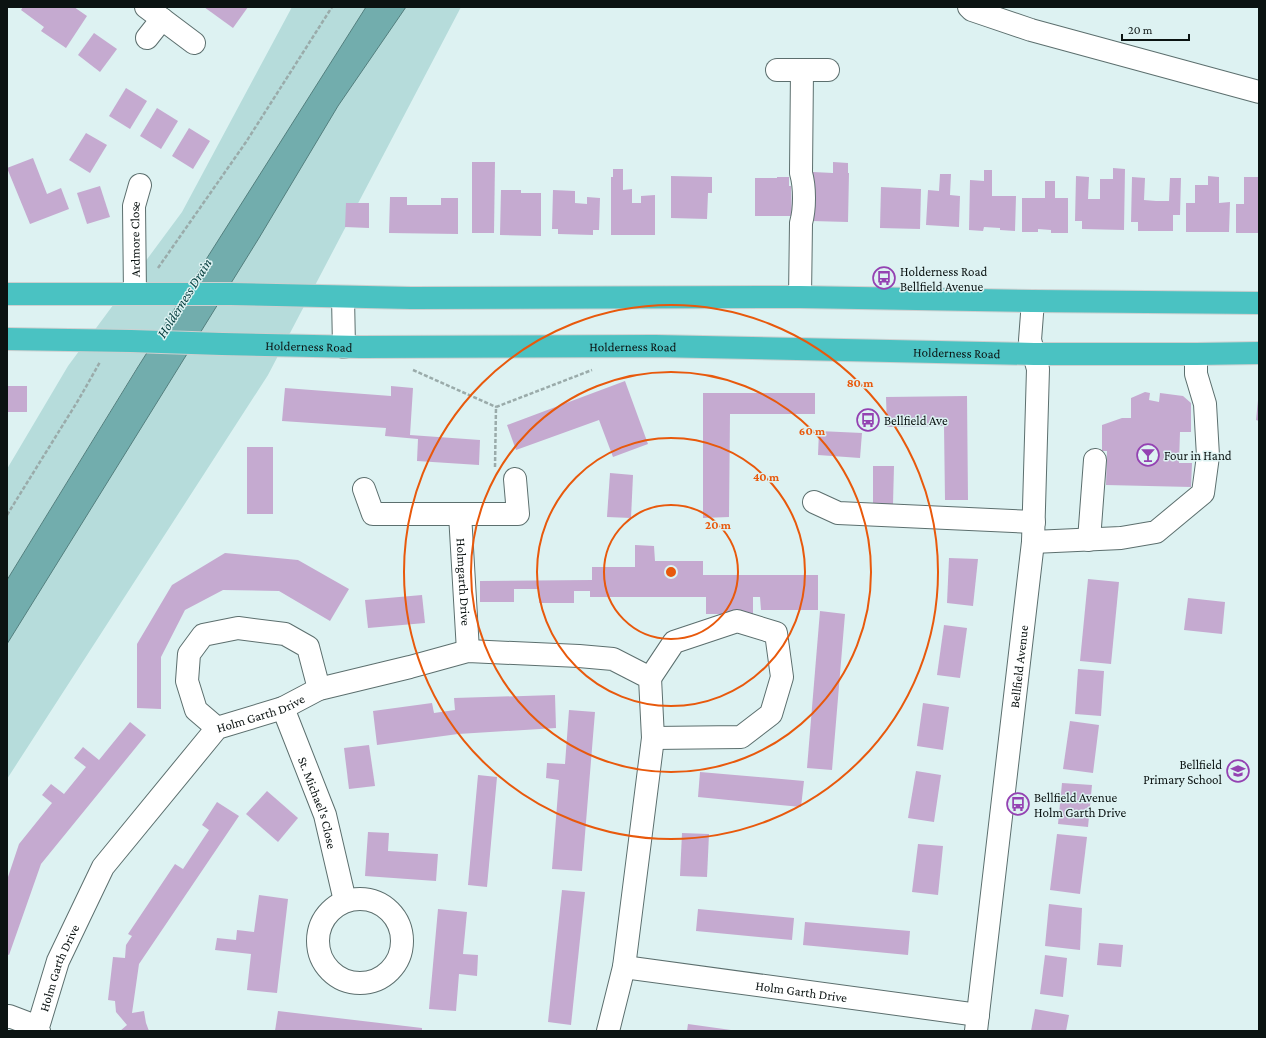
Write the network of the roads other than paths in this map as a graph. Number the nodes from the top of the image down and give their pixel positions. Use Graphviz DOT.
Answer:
graph roads {
  1 [pos="969,7"];
  2 [pos="154,13"];
  3 [pos="148,38"];
  4 [pos="194,43"];
  5 [pos="777,70"];
  6 [pos="802,70"];
  7 [pos="828,70"];
  8 [pos="1259,92"];
  9 [pos="140,185"];
  10 [pos="7,294"];
  11 [pos="147,294"];
  12 [pos="343,297"];
  13 [pos="800,297"];
  14 [pos="1033,301"];
  15 [pos="1259,303"];
  16 [pos="7,339"];
  17 [pos="344,346"];
  18 [pos="1259,353"];
  19 [pos="1034,354"];
  20 [pos="1196,354"];
  21 [pos="1095,460"];
  22 [pos="515,478"];
  23 [pos="364,489"];
  24 [pos="814,502"];
  25 [pos="460,514"];
  26 [pos="1033,532"];
  27 [pos="1089,540"];
  28 [pos="468,651"];
  29 [pos="650,678"];
  30 [pos="319,689"];
  31 [pos="282,708"];
  32 [pos="217,728"];
  33 [pos="653,738"];
  34 [pos="345,901"];
  35 [pos="624,967"];
  36 [pos="7,1017"];
  37 [pos="977,1023"];
  38 [pos="38,1029"];
  39 [pos="608,1031"];
  1 -- 8 [label="street"];
  2 -- 3 [label="street"];
  2 -- 4 [label="street"];
  5 -- 6 [label="street"];
  6 -- 7 [label="street"];
  6 -- 13 [label="street"];
  9 -- 11 [label="street, Ardmore Close"];
  10 -- 11 [label="highway"];
  11 -- 12 [label="highway"];
  12 -- 13 [label="highway"];
  12 -- 17 [label="street"];
  13 -- 14 [label="highway"];
  14 -- 15 [label="highway"];
  14 -- 19 [label="street, Bellfield Avenue"];
  16 -- 17 [label="highway, Holderness Road"];
  17 -- 19 [label="highway, Holderness Road"];
  18 -- 20 [label="highway, Holderness Road"];
  19 -- 20 [label="highway, Holderness Road"];
  19 -- 26 [label="street, Bellfield Avenue"];
  20 -- 27 [label="street"];
  21 -- 27 [label="street"];
  22 -- 25 [label="street"];
  23 -- 25 [label="street"];
  24 -- 26 [label="street"];
  25 -- 28 [label="street, Holmgarth Drive"];
  26 -- 27 [label="street"];
  26 -- 37 [label="street, Bellfield Avenue"];
  28 -- 29 [label="street, Holm Garth Drive"];
  28 -- 30 [label="street, Holm Garth Drive"];
  29 -- 33 [label="street"];
  29 -- 33 [label="street"];
  30 -- 31 [label="street, Holm Garth Drive"];
  30 -- 32 [label="street"];
  31 -- 32 [label="street, Holm Garth Drive"];
  31 -- 34 [label="street, St. Michael's Close"];
  32 -- 38 [label="street, Holm Garth Drive"];
  33 -- 35 [label="street"];
  35 -- 37 [label="street, Holm Garth Drive"];
  35 -- 39 [label="street"];
  36 -- 38 [label="street"];
}
